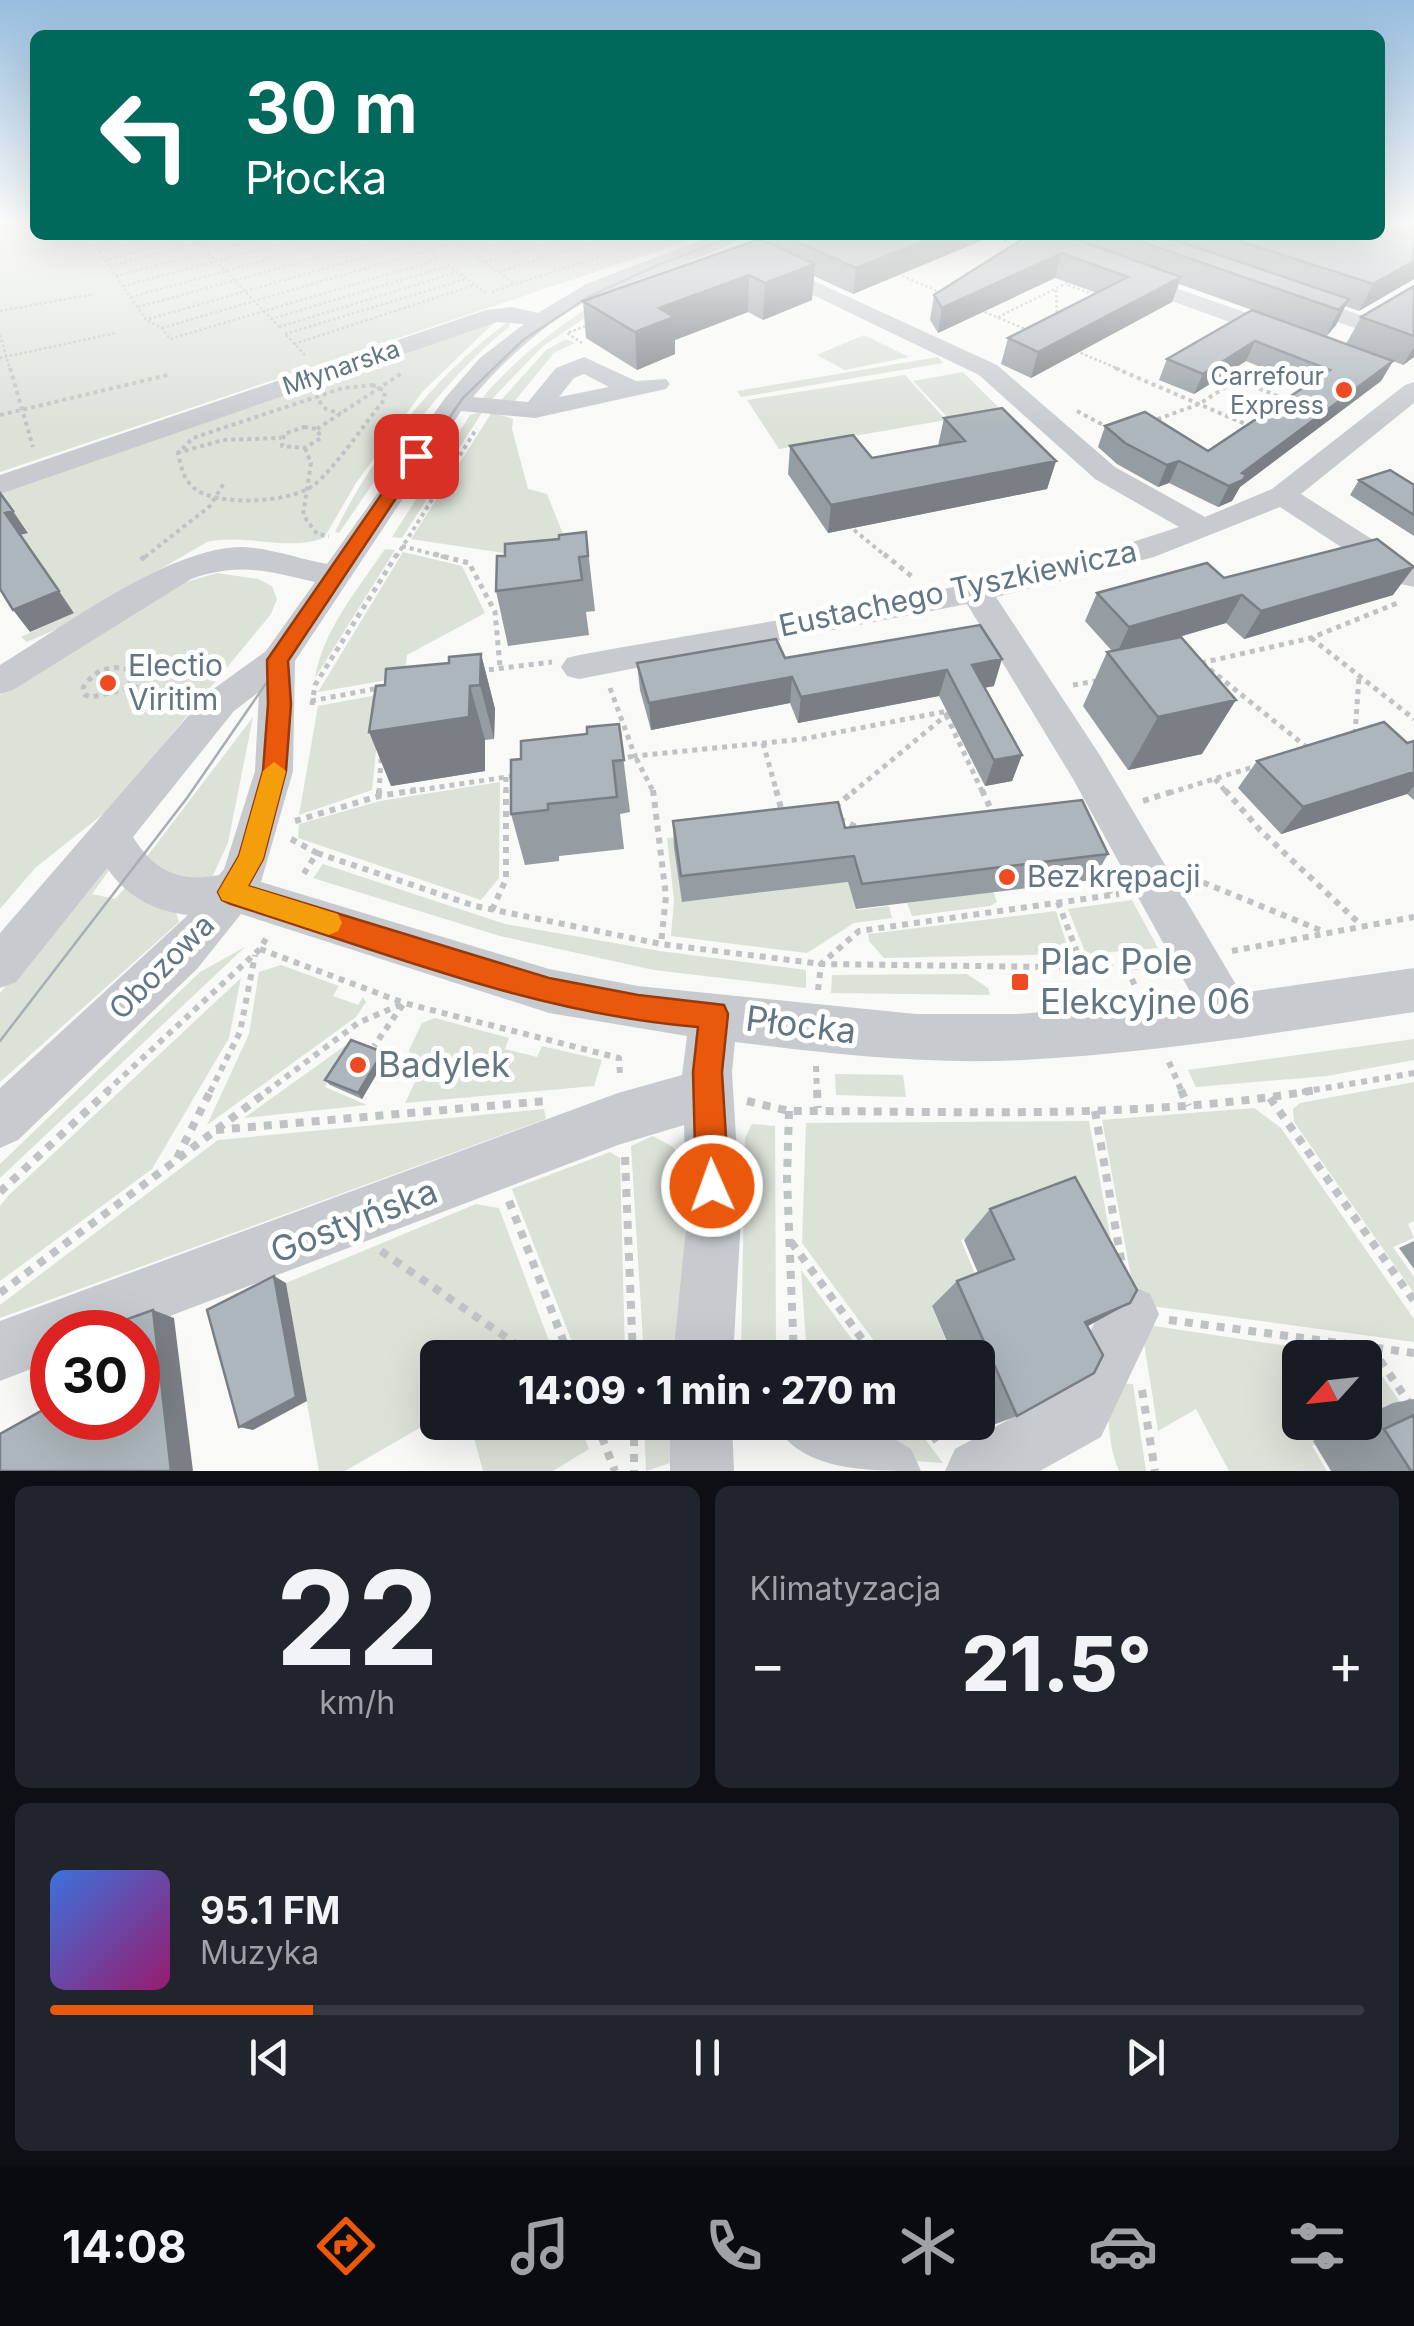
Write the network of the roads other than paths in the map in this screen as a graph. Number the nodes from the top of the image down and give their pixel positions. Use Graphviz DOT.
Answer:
graph roads {
  1 [pos="593,291"];
  2 [pos="829,291"];
  3 [pos="1165,291"];
  4 [pos="1275,293"];
  5 [pos="1388,306"];
  6 [pos="540,321"];
  7 [pos="1361,323"];
  8 [pos="1306,342"];
  9 [pos="1332,342"];
  10 [pos="1409,382"];
  11 [pos="454,403"];
  12 [pos="535,410"];
  13 [pos="0,485"];
  14 [pos="1282,494"];
  15 [pos="1204,530"];
  16 [pos="336,576"];
  17 [pos="1414,577"];
  18 [pos="976,592"];
  19 [pos="278,660"];
  20 [pos="579,667"];
  21 [pos="0,681"];
  22 [pos="212,702"];
  23 [pos="296,708"];
  24 [pos="111,835"];
  25 [pos="231,892"];
  26 [pos="0,967"];
  27 [pos="1414,990"];
  28 [pos="714,1014"];
  29 [pos="1230,1018"];
  30 [pos="708,1092"];
  31 [pos="0,1122"];
  32 [pos="1130,1314"];
  33 [pos="704,1340"];
  34 [pos="0,1351"];
  35 [pos="701,1440"];
  36 [pos="836,1440"];
  37 [pos="702,1471"];
  38 [pos="889,1471"];
  39 [pos="976,1471"];
  1 -- 6 [label="street"];
  2 -- 15 [label="street"];
  3 -- 8 [label="street"];
  4 -- 7 [label="street"];
  5 -- 7 [label="street"];
  6 -- 11 [label="street"];
  6 -- 13 [label="street, Młynarska"];
  7 -- 9 [label="street"];
  10 -- 14 [label="street, Eustachego Tyszkiewicza"];
  11 -- 12 [label="street"];
  11 -- 16 [label="street"];
  12 -- 12 [label="street"];
  14 -- 15 [label="street, Eustachego Tyszkiewicza"];
  14 -- 17 [label="street"];
  15 -- 18 [label="street, Eustachego Tyszkiewicza"];
  16 -- 19 [label="street"];
  16 -- 21 [label="street"];
  18 -- 20 [label="street, Eustachego Tyszkiewicza"];
  18 -- 29 [label="street"];
  19 -- 22 [label="street"];
  19 -- 23 [label="street, Obozowa"];
  22 -- 23 [label="street"];
  22 -- 24 [label="street"];
  23 -- 25 [label="street, Obozowa"];
  24 -- 25 [label="street, Płocka"];
  24 -- 26 [label="street"];
  25 -- 28 [label="street, Płocka"];
  25 -- 31 [label="street, Obozowa"];
  27 -- 29 [label="street, Płocka"];
  28 -- 29 [label="street, Płocka"];
  28 -- 30 [label="street"];
  30 -- 33 [label="street"];
  30 -- 34 [label="street, Gostyńska"];
  32 -- 39 [label="street"];
  35 -- 37 [label="street"];
  36 -- 38 [label="street"];
}
